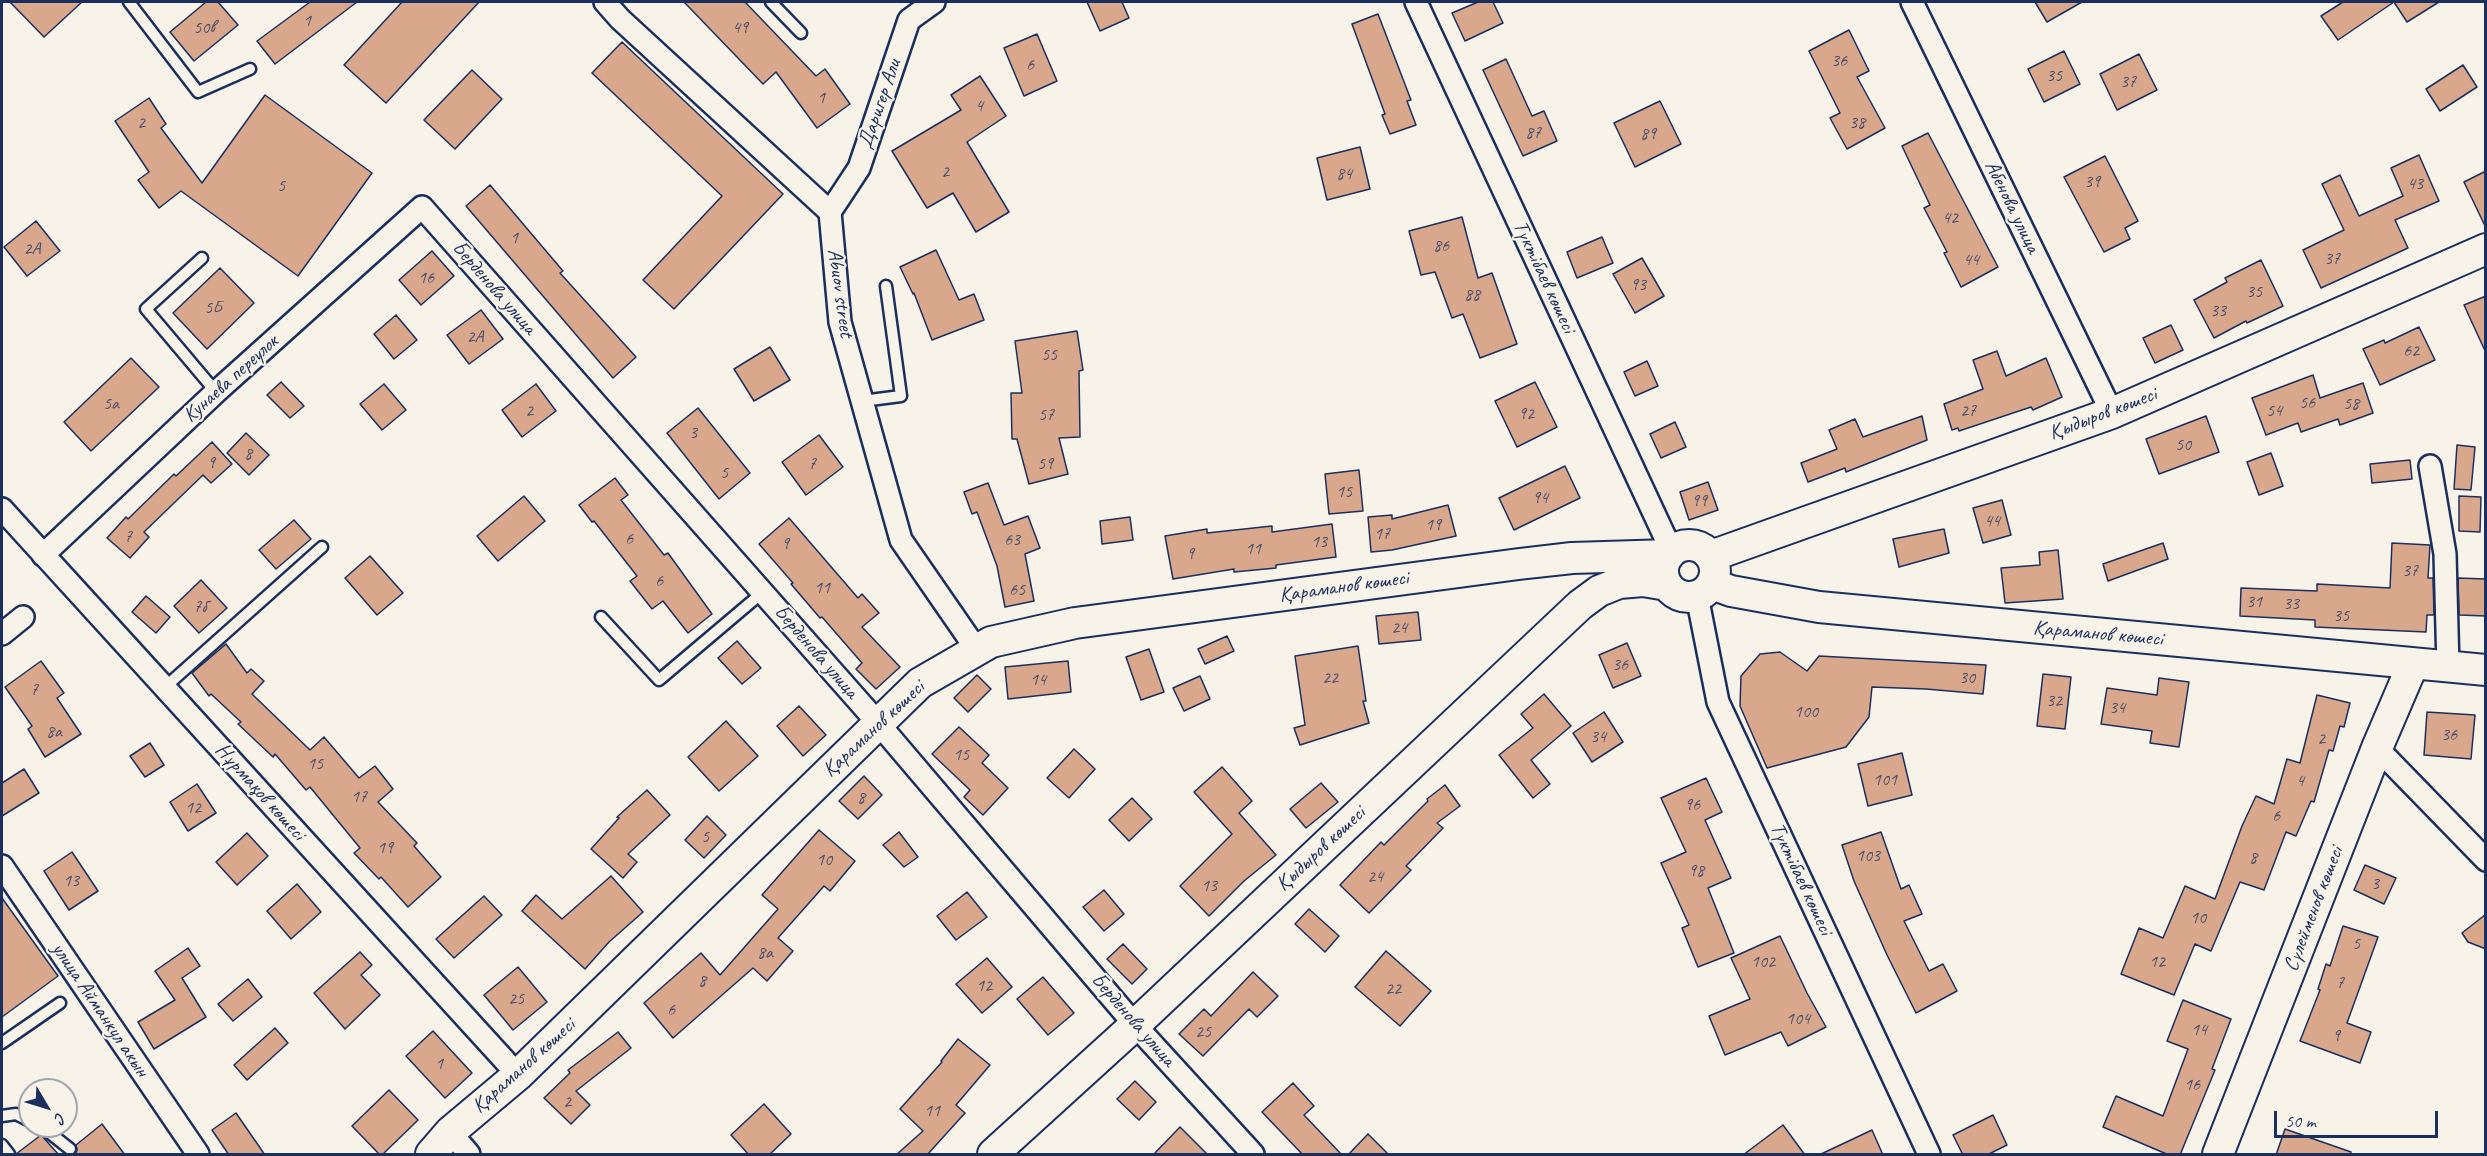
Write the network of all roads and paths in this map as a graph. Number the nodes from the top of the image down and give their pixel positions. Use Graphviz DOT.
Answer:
graph roads {
  1 [pos="129,2"];
  2 [pos="605,2"];
  3 [pos="771,2"];
  4 [pos="934,2"];
  5 [pos="1416,2"];
  6 [pos="1912,2"];
  7 [pos="801,33"];
  8 [pos="250,69"];
  9 [pos="422,207"];
  10 [pos="830,212"];
  11 [pos="2486,249"];
  12 [pos="202,258"];
  13 [pos="886,286"];
  14 [pos="216,392"];
  15 [pos="862,401"];
  16 [pos="2112,413"];
  17 [pos="2430,466"];
  18 [pos="2,509"];
  19 [pos="322,547"];
  20 [pos="1670,553"];
  21 [pos="43,555"];
  22 [pos="1572,558"];
  23 [pos="1707,579"];
  24 [pos="1666,585"];
  25 [pos="763,592"];
  26 [pos="1580,605"];
  27 [pos="23,617"];
  28 [pos="601,617"];
  29 [pos="2,634"];
  30 [pos="977,650"];
  31 [pos="2413,664"];
  32 [pos="2448,668"];
  33 [pos="2486,670"];
  34 [pos="164,688"];
  35 [pos="878,723"];
  36 [pos="2377,748"];
  37 [pos="2486,860"];
  38 [pos="2,866"];
  39 [pos="60,1004"];
  40 [pos="1135,1025"];
  41 [pos="2,1043"];
  42 [pos="518,1075"];
  43 [pos="18,1115"];
  44 [pos="2,1116"];
  45 [pos="56,1138"];
  46 [pos="2,1145"];
  47 [pos="450,1147"];
  48 [pos="70,1149"];
  49 [pos="9,1155"];
  50 [pos="198,1155"];
  51 [pos="993,1155"];
  52 [pos="1253,1155"];
  53 [pos="1929,1155"];
  54 [pos="2218,1155"];
  1 -- 8 [label="lane"];
  2 -- 10 [label="street"];
  3 -- 7 [label="lane"];
  4 -- 10 [label="street, Даригер Али"];
  5 -- 20 [label="street, Түктібаев көшесі"];
  6 -- 16 [label="street, Абенова улица"];
  9 -- 14 [label="street, Кунаева переулок"];
  9 -- 25 [label="street, Берденова улица"];
  10 -- 15 [label="street, Abuov street"];
  11 -- 16 [label="street, Қыдыров көшесі"];
  12 -- 14 [label="lane"];
  13 -- 15 [label="lane"];
  14 -- 21 [label="street, Кунаева переулок"];
  15 -- 30 [label="street, Abuov street"];
  16 -- 23 [label="street, Қыдыров көшесі"];
  17 -- 32 [label="street"];
  18 -- 21 [label="street, Нұрмақов көшесі"];
  19 -- 34 [label="lane"];
  20 -- 22 [label="street, Қараманов көшесі"];
  20 -- 23 [label="street"];
  20 -- 24 [label="street"];
  21 -- 34 [label="street, Нұрмақов көшесі"];
  22 -- 26 [label="street"];
  22 -- 30 [label="street, Қараманов көшесі"];
  23 -- 24 [label="street"];
  23 -- 31 [label="street, Қараманов көшесі"];
  23 -- 53 [label="street, Түктібаев көшесі"];
  24 -- 26 [label="street, Қыдыров көшесі"];
  25 -- 28 [label="lane"];
  25 -- 35 [label="street, Берденова улица"];
  26 -- 40 [label="street, Қыдыров көшесі"];
  27 -- 29 [label="street"];
  30 -- 35 [label="street, Қараманов көшесі"];
  31 -- 32 [label="street, Қараманов көшесі"];
  31 -- 36 [label="street, Сүлейменов көшесі"];
  32 -- 33 [label="street, Қараманов көшесі"];
  34 -- 42 [label="street, Нұрмақов көшесі"];
  35 -- 40 [label="street, Берденова улица"];
  35 -- 42 [label="street, Қараманов көшесі"];
  36 -- 37 [label="street"];
  36 -- 54 [label="street, Сүлейменов көшесі"];
  38 -- 50 [label="street, улица Айманкул акын"];
  39 -- 41 [label="lane"];
  40 -- 51 [label="street, Қыдыров көшесі"];
  40 -- 52 [label="street, Берденова улица"];
  42 -- 47 [label="street, Қараманов көшесі"];
  43 -- 44 [label="lane"];
  45 -- 48 [label="lane"];
  46 -- 49 [label="lane"];
}
